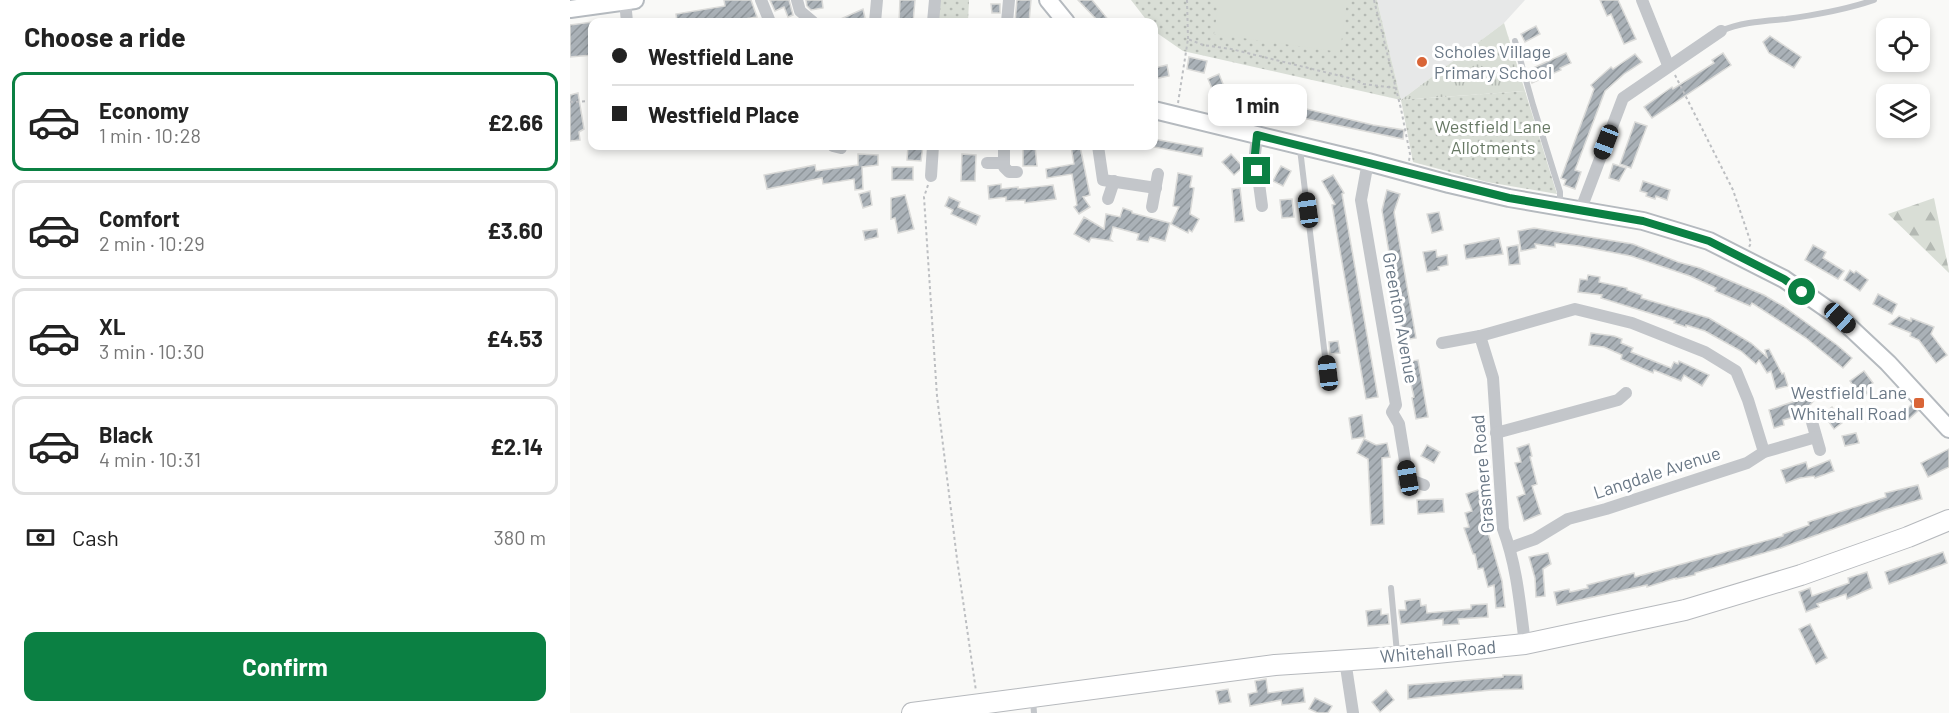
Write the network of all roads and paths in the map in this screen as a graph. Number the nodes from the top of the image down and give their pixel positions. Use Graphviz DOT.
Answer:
graph roads {
  1 [pos="761,0"];
  2 [pos="797,0"];
  3 [pos="877,0"];
  4 [pos="935,0"];
  5 [pos="1009,0"];
  6 [pos="1048,0"];
  7 [pos="1187,0"];
  8 [pos="1374,0"];
  9 [pos="1642,0"];
  10 [pos="1874,0"];
  11 [pos="630,1"];
  12 [pos="596,3"];
  13 [pos="570,9"];
  14 [pos="628,18"];
  15 [pos="769,18"];
  16 [pos="809,18"];
  17 [pos="875,18"];
  18 [pos="933,18"];
  19 [pos="1007,18"];
  20 [pos="1063,18"];
  21 [pos="1721,31"];
  22 [pos="1188,39"];
  23 [pos="1515,41"];
  24 [pos="1668,65"];
  25 [pos="1396,88"];
  26 [pos="588,101"];
  27 [pos="570,102"];
  28 [pos="1158,111"];
  29 [pos="1176,116"];
  30 [pos="1257,135"];
  31 [pos="1300,145"];
  32 [pos="933,150"];
  33 [pos="1004,150"];
  34 [pos="1099,150"];
  35 [pos="1368,162"];
  36 [pos="987,163"];
  37 [pos="1004,165"];
  38 [pos="1017,172"];
  39 [pos="1406,172"];
  40 [pos="1158,174"];
  41 [pos="932,176"];
  42 [pos="1114,181"];
  43 [pos="1156,188"];
  44 [pos="1108,199"];
  45 [pos="1262,206"];
  46 [pos="1560,206"];
  47 [pos="1152,207"];
  48 [pos="1581,209"];
  49 [pos="1745,260"];
  50 [pos="1480,336"];
  51 [pos="1442,343"];
  52 [pos="1326,382"];
  53 [pos="1626,393"];
  54 [pos="1812,422"];
  55 [pos="1949,429"];
  56 [pos="1496,433"];
  57 [pos="1816,437"];
  58 [pos="1820,450"];
  59 [pos="1764,452"];
  60 [pos="1424,485"];
  61 [pos="1949,520"];
  62 [pos="1510,548"];
  63 [pos="1391,588"];
  64 [pos="1525,644"];
  65 [pos="1397,657"];
  66 [pos="1345,660"];
  67 [pos="1034,704"];
  68 [pos="979,708"];
  69 [pos="912,713"];
  70 [pos="1353,713"];
  1 -- 15 [label="street"];
  2 -- 16 [label="street"];
  3 -- 17 [label="street"];
  4 -- 18 [label="street"];
  5 -- 19 [label="street"];
  6 -- 20 [label="main road"];
  7 -- 22 [label="path"];
  8 -- 25 [label="path"];
  9 -- 24 [label="street"];
  10 -- 21 [label="lane"];
  11 -- 12 [label="main road"];
  11 -- 14 [label="street"];
  12 -- 13 [label="main road"];
  21 -- 24 [label="street"];
  22 -- 25 [label="path"];
  22 -- 29 [label="path"];
  23 -- 46 [label="lane"];
  24 -- 48 [label="street"];
  24 -- 49 [label="path"];
  25 -- 39 [label="path"];
  26 -- 27 [label="path"];
  28 -- 29 [label="main road"];
  29 -- 30 [label="main road"];
  30 -- 31 [label="main road"];
  30 -- 45 [label="street"];
  31 -- 35 [label="main road"];
  31 -- 52 [label="lane"];
  32 -- 41 [label="street"];
  33 -- 37 [label="street"];
  34 -- 42 [label="street"];
  35 -- 39 [label="main road"];
  35 -- 60 [label="street, Greenton Avenue"];
  36 -- 37 [label="street"];
  37 -- 38 [label="street"];
  39 -- 46 [label="main road"];
  40 -- 43 [label="street"];
  41 -- 68 [label="path"];
  42 -- 43 [label="street"];
  42 -- 44 [label="street"];
  43 -- 47 [label="street"];
  46 -- 48 [label="main road"];
  48 -- 49 [label="main road"];
  49 -- 55 [label="main road"];
  50 -- 51 [label="street"];
  50 -- 56 [label="street, Grasmere Road"];
  50 -- 59 [label="street"];
  53 -- 56 [label="street"];
  54 -- 57 [label="street"];
  56 -- 62 [label="street, Grasmere Road"];
  57 -- 58 [label="street"];
  57 -- 59 [label="street, Langdale Avenue"];
  59 -- 62 [label="street, Langdale Avenue"];
  61 -- 64 [label="highway, Whitehall Road"];
  62 -- 64 [label="street, Grasmere Road"];
  63 -- 65 [label="lane"];
  64 -- 65 [label="highway, Whitehall Road"];
  65 -- 66 [label="highway, Whitehall Road"];
  66 -- 67 [label="highway, Whitehall Road"];
  66 -- 70 [label="street"];
  67 -- 68 [label="highway, Whitehall Road"];
  68 -- 69 [label="highway, Whitehall Road"];
}
